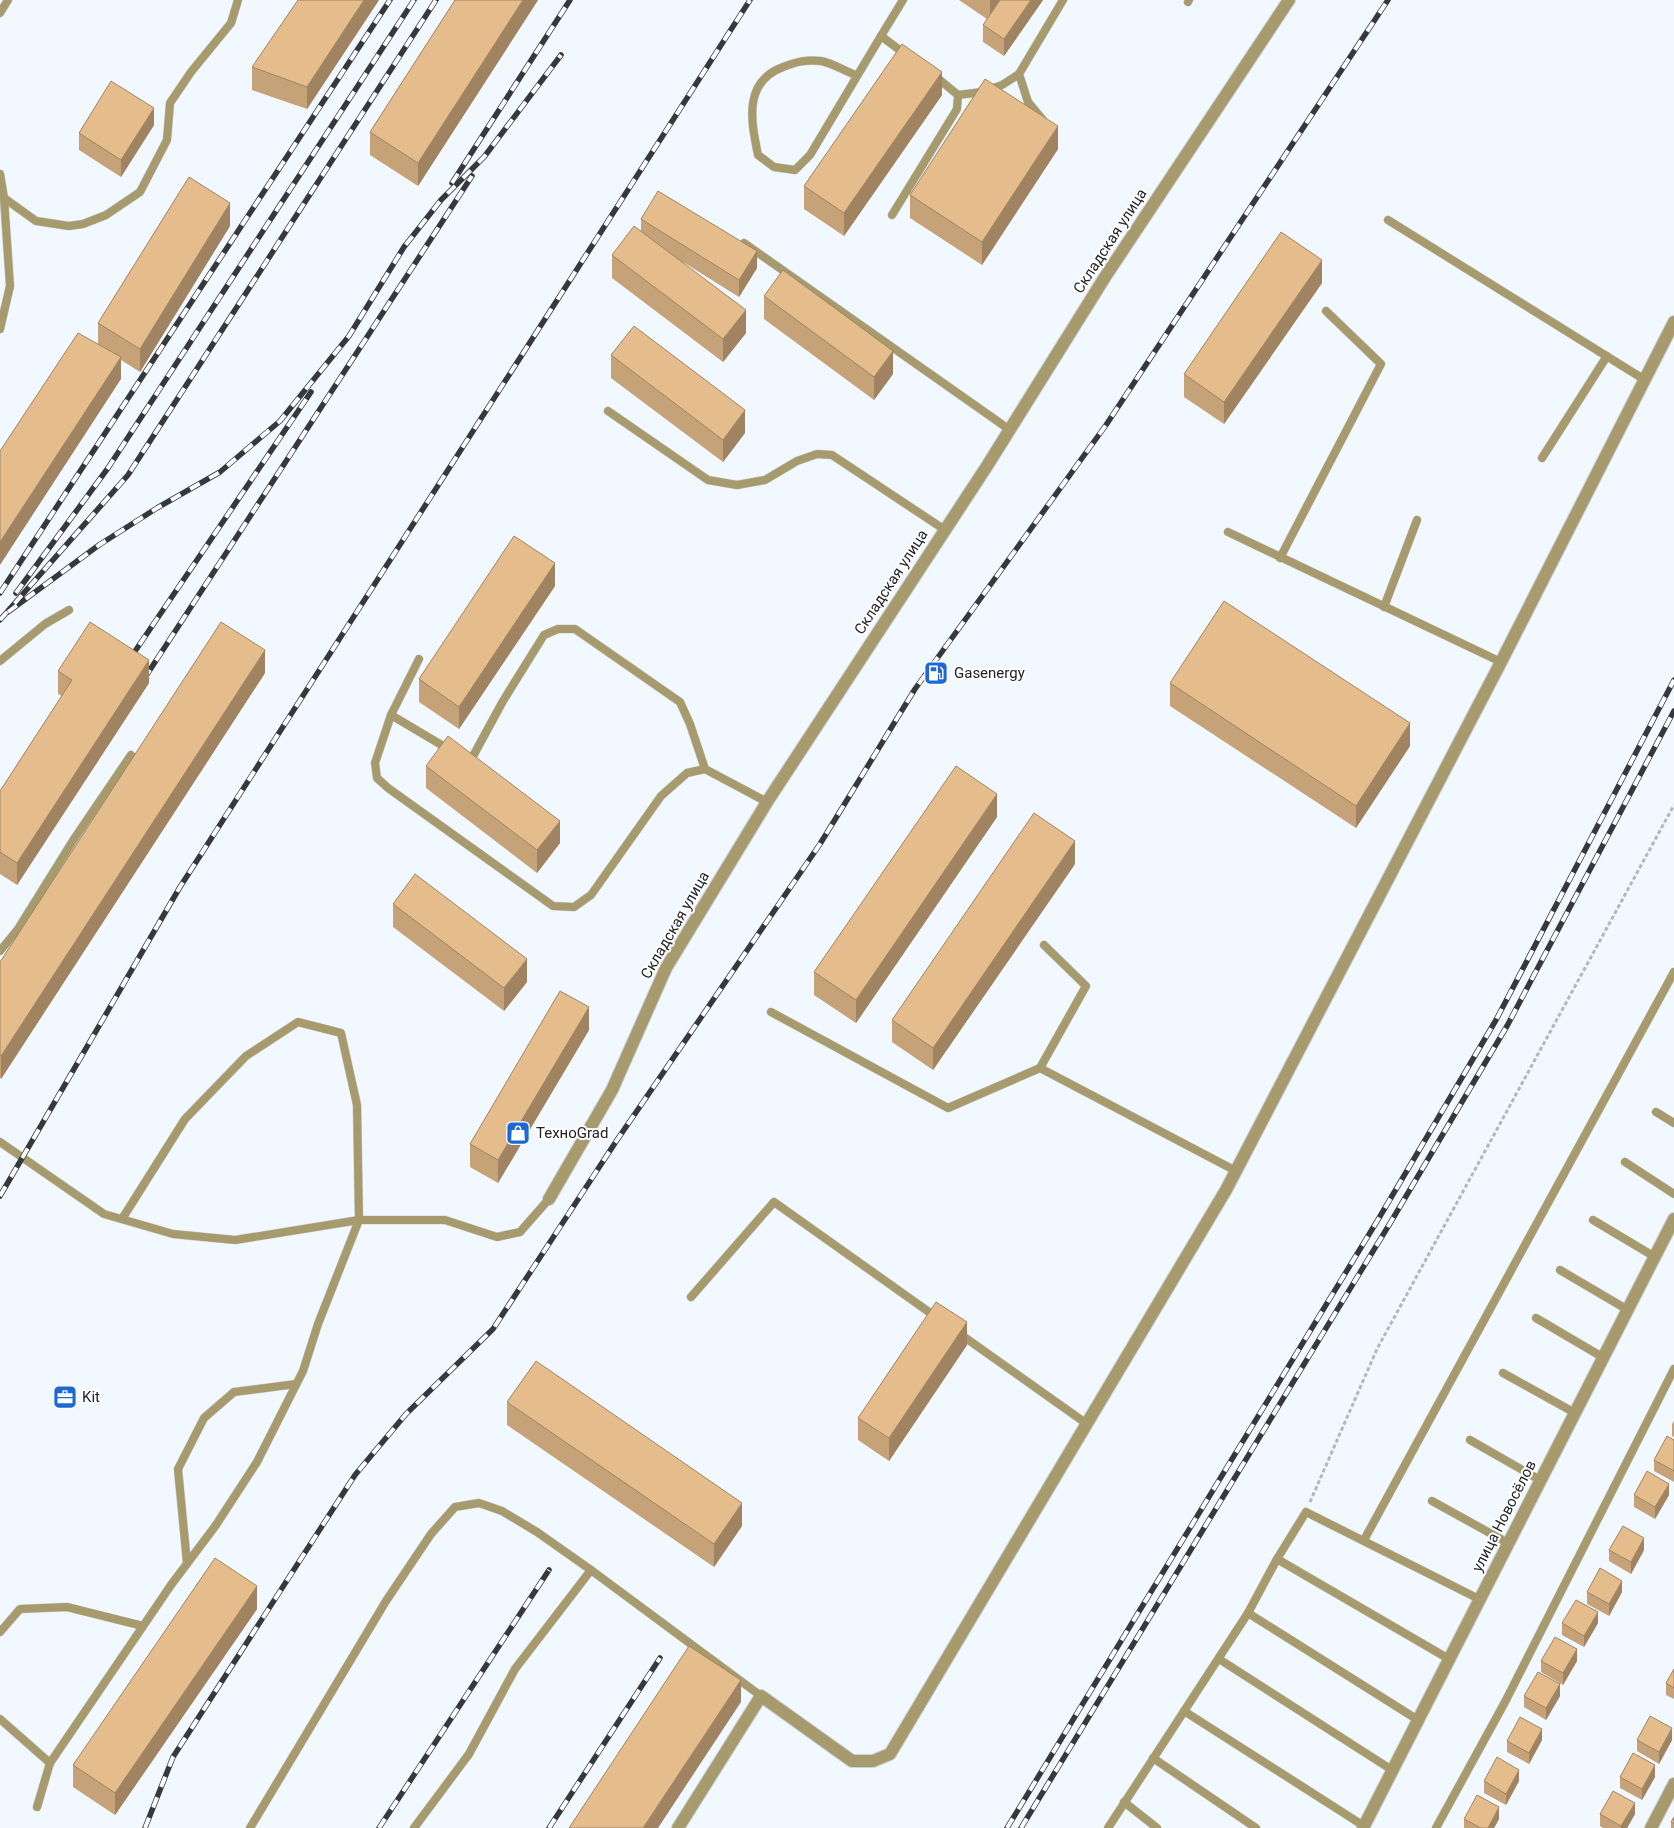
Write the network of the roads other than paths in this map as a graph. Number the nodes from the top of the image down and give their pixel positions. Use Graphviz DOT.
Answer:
graph roads {
  1 [pos="8,0"];
  2 [pos="238,0"];
  3 [pos="903,0"];
  4 [pos="1063,0"];
  5 [pos="1289,0"];
  6 [pos="0,13"];
  7 [pos="880,36"];
  8 [pos="910,57"];
  9 [pos="931,73"];
  10 [pos="1019,74"];
  11 [pos="856,75"];
  12 [pos="958,94"];
  13 [pos="1044,121"];
  14 [pos="0,174"];
  15 [pos="4,198"];
  16 [pos="892,215"];
  17 [pos="1388,220"];
  18 [pos="744,243"];
  19 [pos="1326,311"];
  20 [pos="1674,322"];
  21 [pos="0,329"];
  22 [pos="1606,356"];
  23 [pos="1644,380"];
  24 [pos="608,411"];
  25 [pos="1010,430"];
  26 [pos="1542,458"];
  27 [pos="1417,520"];
  28 [pos="945,530"];
  29 [pos="1228,532"];
  30 [pos="1280,558"];
  31 [pos="1384,607"];
  32 [pos="70,610"];
  33 [pos="419,659"];
  34 [pos="0,661"];
  35 [pos="1500,662"];
  36 [pos="391,715"];
  37 [pos="131,754"];
  38 [pos="472,758"];
  39 [pos="479,763"];
  40 [pos="705,769"];
  41 [pos="766,802"];
  42 [pos="1044,945"];
  43 [pos="0,951"];
  44 [pos="1674,972"];
  45 [pos="771,1012"];
  46 [pos="1040,1068"];
  47 [pos="1656,1112"];
  48 [pos="1674,1123"];
  49 [pos="0,1142"];
  50 [pos="1625,1162"];
  51 [pos="1236,1171"];
  52 [pos="1674,1194"];
  53 [pos="550,1199"];
  54 [pos="122,1219"];
  55 [pos="1674,1219"];
  56 [pos="359,1220"];
  57 [pos="1593,1220"];
  58 [pos="1655,1258"];
  59 [pos="1560,1270"];
  60 [pos="691,1297"];
  61 [pos="1628,1310"];
  62 [pos="1536,1318"];
  63 [pos="942,1322"];
  64 [pos="950,1328"];
  65 [pos="1604,1358"];
  66 [pos="1674,1369"];
  67 [pos="1503,1373"];
  68 [pos="296,1384"];
  69 [pos="1575,1412"];
  70 [pos="1086,1424"];
  71 [pos="1470,1440"];
  72 [pos="1540,1480"];
  73 [pos="1432,1501"];
  74 [pos="1364,1540"];
  75 [pos="1508,1543"];
  76 [pos="1277,1559"];
  77 [pos="187,1563"];
  78 [pos="591,1570"];
  79 [pos="1479,1599"];
  80 [pos="1248,1613"];
  81 [pos="143,1626"];
  82 [pos="0,1632"];
  83 [pos="1219,1659"];
  84 [pos="1449,1659"];
  85 [pos="761,1696"];
  86 [pos="1184,1711"];
  87 [pos="0,1719"];
  88 [pos="1418,1720"];
  89 [pos="1153,1758"];
  90 [pos="50,1764"];
  91 [pos="1392,1770"];
  92 [pos="1674,1784"];
  93 [pos="1124,1802"];
  94 [pos="37,1807"];
  95 [pos="1363,1827"];
  96 [pos="250,1828"];
  97 [pos="414,1828"];
  98 [pos="678,1828"];
  99 [pos="1108,1828"];
  100 [pos="1157,1828"];
  101 [pos="1256,1828"];
  102 [pos="1436,1828"];
  103 [pos="1651,1828"];
  1 -- 6 [label="lane"];
  2 -- 15 [label="lane"];
  3 -- 7 [label="lane"];
  4 -- 10 [label="lane"];
  5 -- 25 [label="street, Складская улица"];
  7 -- 8 [label="lane"];
  7 -- 11 [label="lane"];
  9 -- 12 [label="lane"];
  10 -- 12 [label="lane"];
  10 -- 13 [label="lane"];
  11 -- 11 [label="lane"];
  12 -- 16 [label="lane"];
  14 -- 15 [label="lane"];
  15 -- 21 [label="lane"];
  17 -- 22 [label="lane"];
  18 -- 25 [label="lane"];
  19 -- 30 [label="lane"];
  20 -- 23 [label="street"];
  22 -- 23 [label="lane"];
  22 -- 26 [label="lane"];
  23 -- 35 [label="street"];
  24 -- 28 [label="lane"];
  25 -- 28 [label="street, Складская улица"];
  27 -- 31 [label="lane"];
  28 -- 41 [label="street, Складская улица"];
  29 -- 30 [label="lane"];
  30 -- 31 [label="lane"];
  31 -- 35 [label="lane"];
  32 -- 34 [label="lane"];
  33 -- 36 [label="lane"];
  35 -- 51 [label="street"];
  36 -- 38 [label="lane"];
  36 -- 40 [label="lane"];
  37 -- 43 [label="lane"];
  38 -- 39 [label="lane"];
  38 -- 40 [label="lane"];
  40 -- 41 [label="lane"];
  41 -- 53 [label="street, Складская улица"];
  42 -- 46 [label="lane"];
  44 -- 74 [label="lane"];
  45 -- 46 [label="lane"];
  46 -- 51 [label="lane"];
  47 -- 48 [label="lane"];
  49 -- 54 [label="lane"];
  50 -- 52 [label="lane"];
  51 -- 70 [label="street"];
  53 -- 56 [label="lane"];
  54 -- 56 [label="lane"];
  54 -- 56 [label="lane"];
  55 -- 58 [label="street, улица Новосёлов"];
  56 -- 68 [label="lane"];
  57 -- 58 [label="lane"];
  58 -- 61 [label="street, улица Новосёлов"];
  59 -- 61 [label="lane"];
  60 -- 63 [label="lane"];
  61 -- 65 [label="street, улица Новосёлов"];
  62 -- 65 [label="lane"];
  64 -- 70 [label="lane"];
  65 -- 69 [label="street, улица Новосёлов"];
  66 -- 102 [label="lane"];
  67 -- 69 [label="lane"];
  68 -- 77 [label="lane"];
  68 -- 77 [label="lane"];
  69 -- 72 [label="street, улица Новосёлов"];
  70 -- 85 [label="street"];
  71 -- 72 [label="lane"];
  72 -- 75 [label="street, улица Новосёлов"];
  73 -- 75 [label="lane"];
  74 -- 76 [label="lane"];
  74 -- 79 [label="lane"];
  75 -- 79 [label="street, улица Новосёлов"];
  76 -- 80 [label="lane"];
  76 -- 84 [label="lane"];
  77 -- 81 [label="lane"];
  78 -- 85 [label="lane"];
  78 -- 96 [label="lane"];
  78 -- 97 [label="lane"];
  79 -- 84 [label="street, улица Новосёлов"];
  80 -- 83 [label="lane"];
  80 -- 88 [label="lane"];
  81 -- 82 [label="lane"];
  81 -- 90 [label="lane"];
  83 -- 86 [label="lane"];
  83 -- 91 [label="lane"];
  84 -- 88 [label="street, улица Новосёлов"];
  85 -- 98 [label="street"];
  86 -- 89 [label="lane"];
  86 -- 95 [label="lane"];
  87 -- 90 [label="lane"];
  88 -- 91 [label="street, улица Новосёлов"];
  89 -- 93 [label="lane"];
  89 -- 101 [label="lane"];
  90 -- 94 [label="lane"];
  91 -- 95 [label="street, улица Новосёлов"];
  92 -- 103 [label="street"];
  93 -- 99 [label="lane"];
  93 -- 100 [label="lane"];
}
